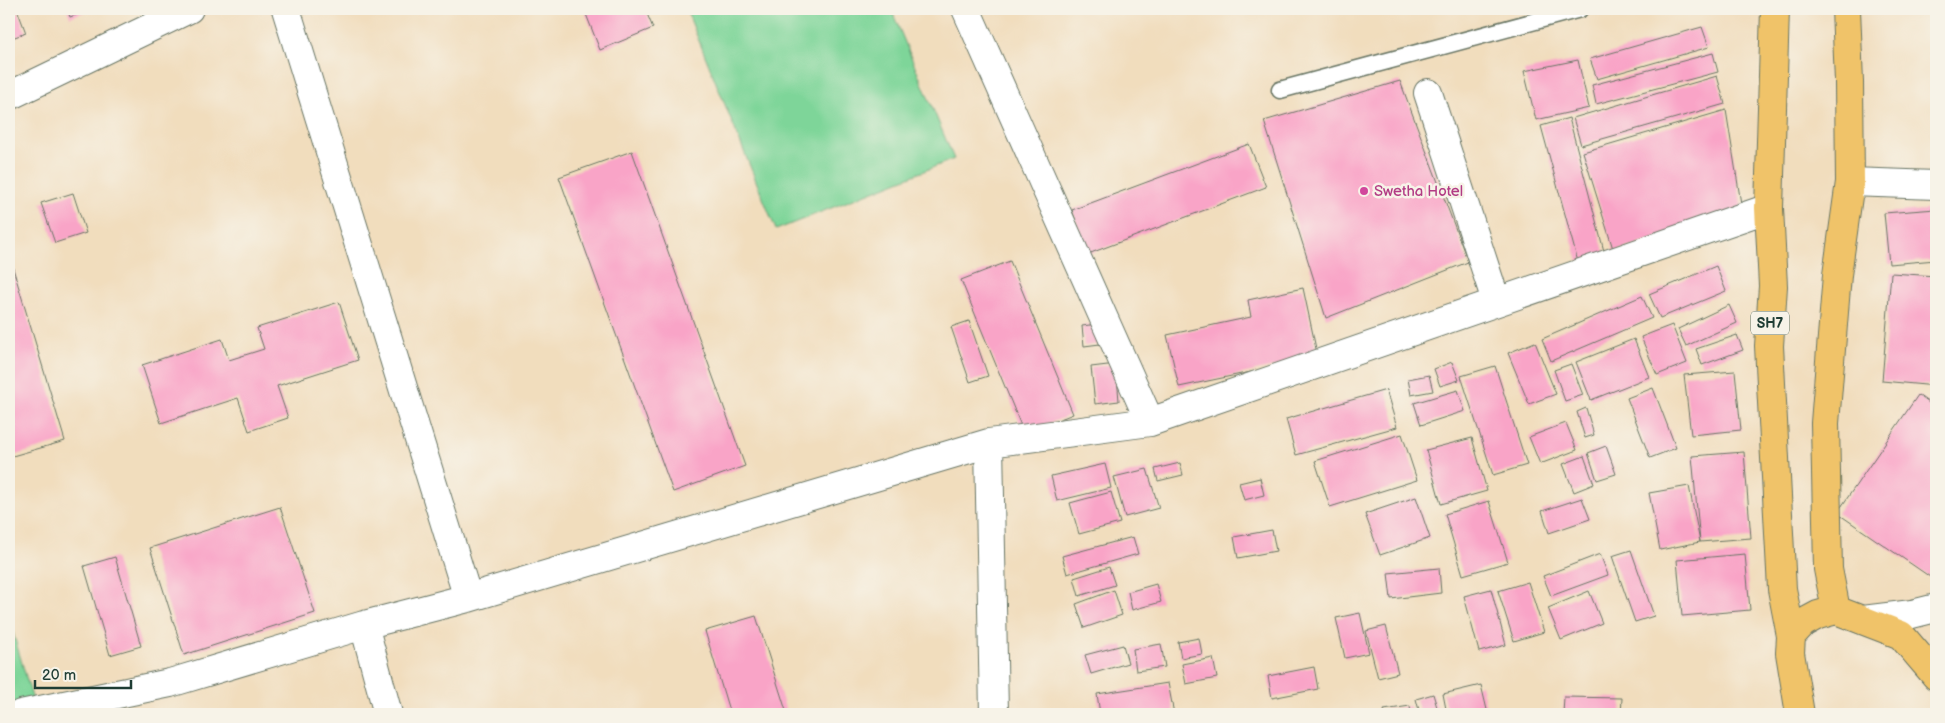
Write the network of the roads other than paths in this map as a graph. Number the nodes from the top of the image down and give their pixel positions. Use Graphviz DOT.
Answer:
graph roads {
  1 [pos="189,9"];
  2 [pos="286,9"];
  3 [pos="966,9"];
  4 [pos="1580,9"];
  5 [pos="1774,9"];
  6 [pos="1846,9"];
  7 [pos="1280,90"];
  8 [pos="1428,93"];
  9 [pos="9,96"];
  10 [pos="1850,182"];
  11 [pos="1936,185"];
  12 [pos="1769,208"];
  13 [pos="1496,301"];
  14 [pos="1150,422"];
  15 [pos="990,443"];
  16 [pos="468,598"];
  17 [pos="1936,608"];
  18 [pos="1836,610"];
  19 [pos="1863,620"];
  20 [pos="364,625"];
  21 [pos="1791,636"];
  22 [pos="1936,676"];
  23 [pos="21,714"];
  24 [pos="388,714"];
  25 [pos="994,714"];
  26 [pos="1800,714"];
  1 -- 9 [label="street"];
  2 -- 16 [label="street"];
  3 -- 14 [label="street"];
  4 -- 7 [label="lane"];
  5 -- 12 [label="main road, SH7"];
  6 -- 10 [label="main road"];
  8 -- 13 [label="street"];
  10 -- 11 [label="street"];
  10 -- 18 [label="main road"];
  12 -- 13 [label="street"];
  12 -- 21 [label="main road, SH7"];
  13 -- 14 [label="street"];
  14 -- 15 [label="street"];
  15 -- 16 [label="street"];
  15 -- 25 [label="street"];
  16 -- 20 [label="street"];
  17 -- 19 [label="street"];
  18 -- 19 [label="main road"];
  18 -- 21 [label="main road"];
  19 -- 22 [label="main road"];
  20 -- 23 [label="street"];
  20 -- 24 [label="street"];
  21 -- 26 [label="main road, SH7"];
}
